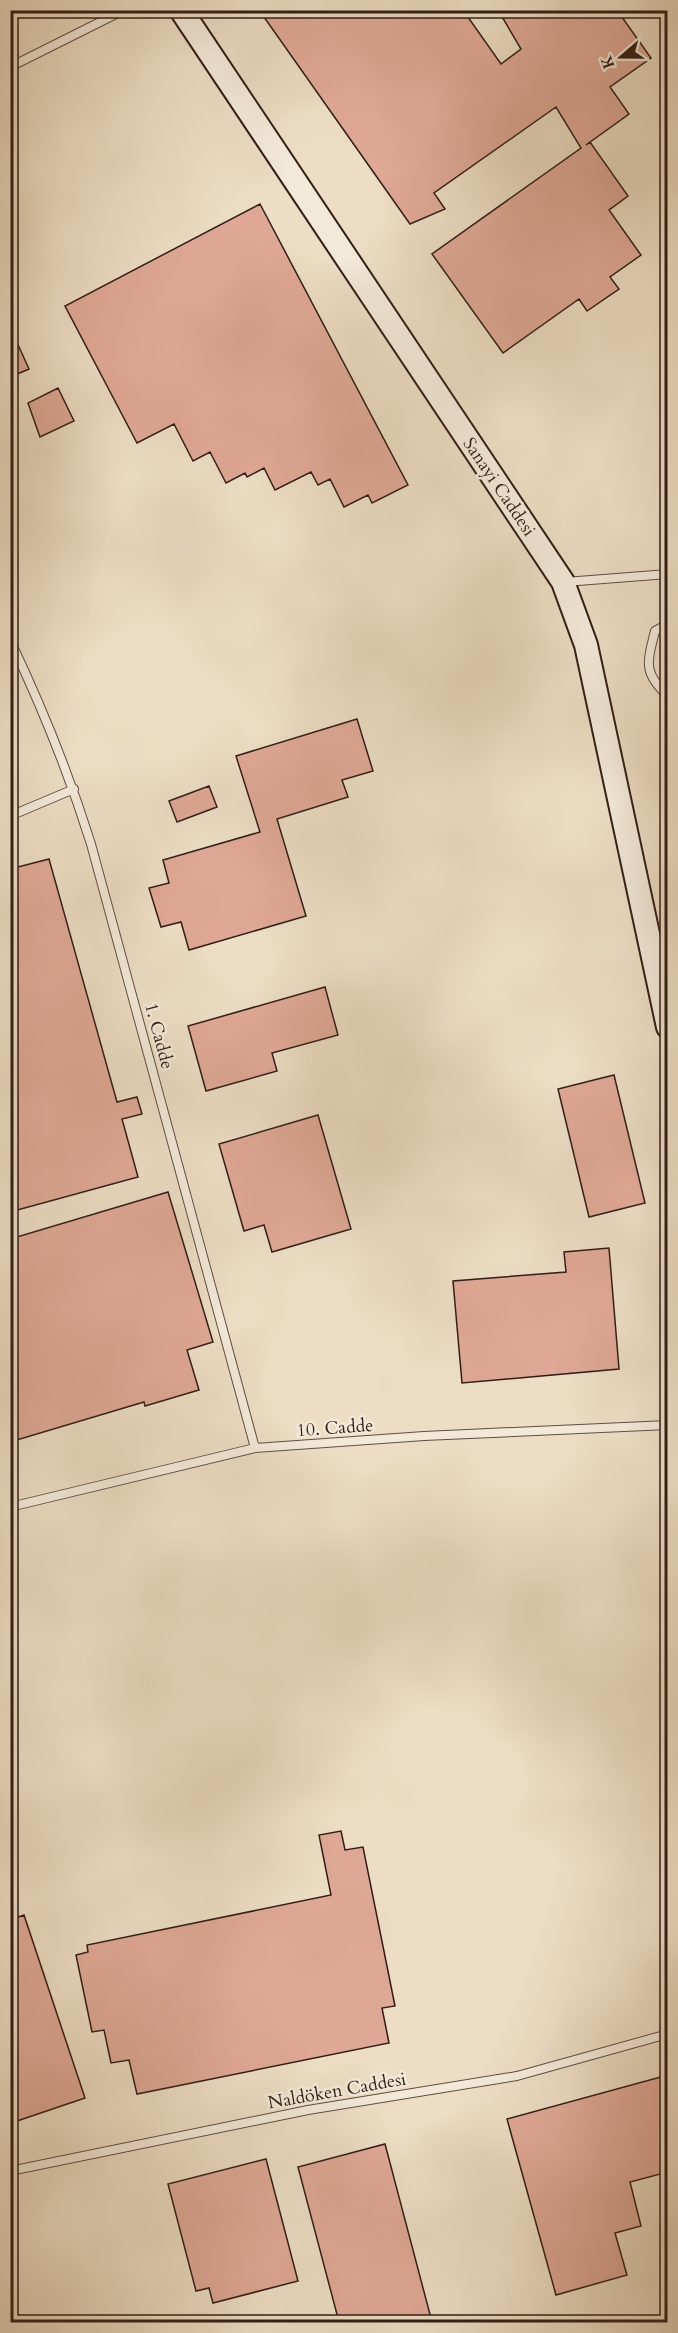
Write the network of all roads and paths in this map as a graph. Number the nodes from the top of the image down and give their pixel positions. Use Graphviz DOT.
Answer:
graph roads {
  1 [pos="124,10"];
  2 [pos="181,10"];
  3 [pos="10,67"];
  4 [pos="668,574"];
  5 [pos="563,582"];
  6 [pos="668,624"];
  7 [pos="10,640"];
  8 [pos="668,696"];
  9 [pos="74,789"];
  10 [pos="10,816"];
  11 [pos="668,1028"];
  12 [pos="668,1425"];
  13 [pos="255,1448"];
  14 [pos="10,1507"];
  15 [pos="668,2034"];
  16 [pos="10,2171"];
  1 -- 3 [label="lane"];
  2 -- 5 [label="street, Sanayi Caddesi"];
  4 -- 5 [label="lane"];
  5 -- 11 [label="street, Sanayi Caddesi"];
  6 -- 8 [label="lane"];
  7 -- 9 [label="lane, 1. Cadde"];
  9 -- 10 [label="lane"];
  9 -- 13 [label="lane, 1. Cadde"];
  12 -- 13 [label="lane, 10. Cadde"];
  13 -- 14 [label="lane, 10. Cadde"];
  15 -- 16 [label="lane, Naldöken Caddesi"];
}
